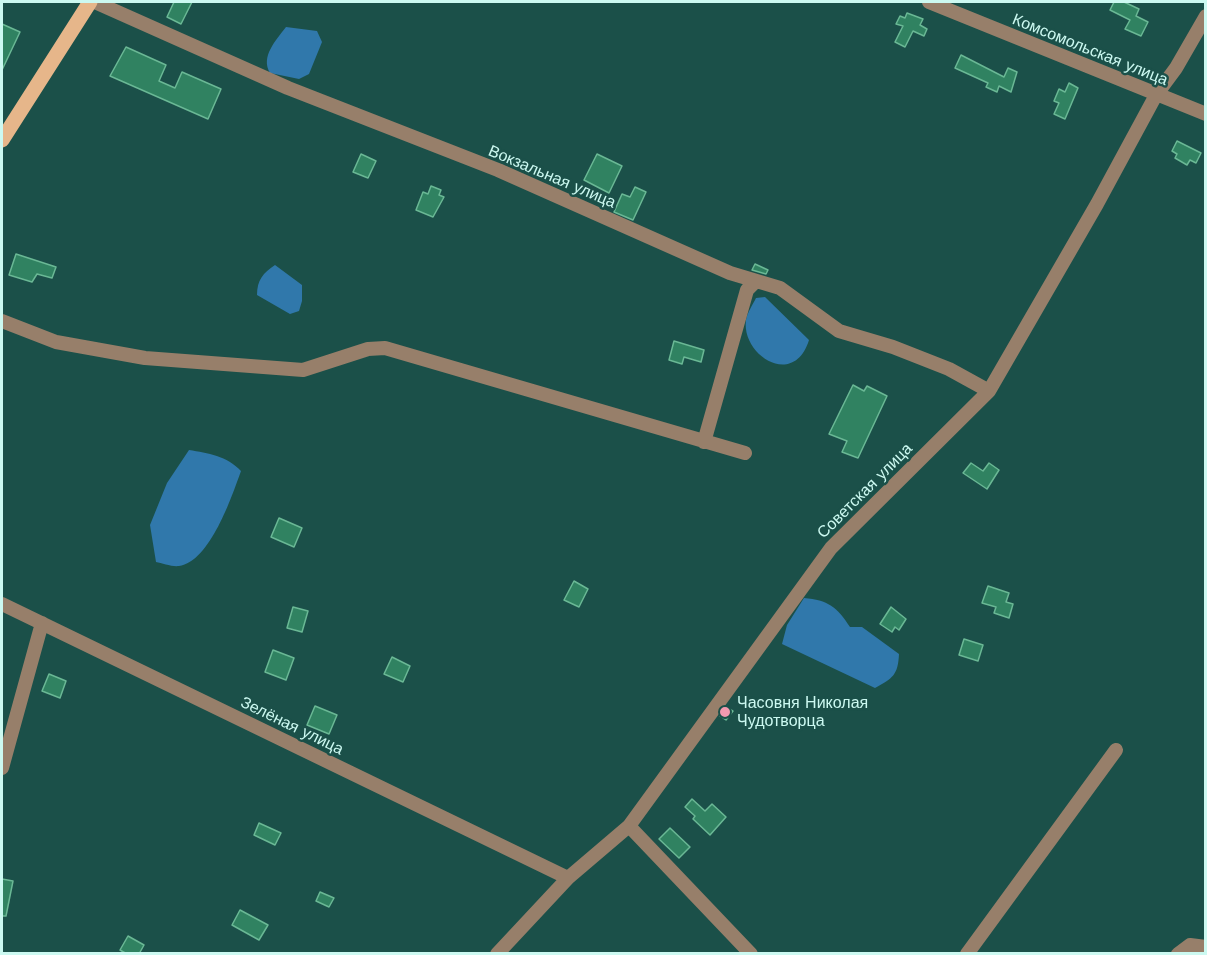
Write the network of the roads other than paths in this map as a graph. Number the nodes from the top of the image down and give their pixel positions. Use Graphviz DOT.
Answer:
graph roads {
  1 [pos="90,2"];
  2 [pos="95,2"];
  3 [pos="929,2"];
  4 [pos="1206,16"];
  5 [pos="1156,94"];
  6 [pos="1206,114"];
  7 [pos="2,140"];
  8 [pos="756,281"];
  9 [pos="2,321"];
  10 [pos="989,391"];
  11 [pos="704,441"];
  12 [pos="745,453"];
  13 [pos="2,604"];
  14 [pos="42,623"];
  15 [pos="1116,750"];
  16 [pos="2,768"];
  17 [pos="629,826"];
  18 [pos="568,879"];
  19 [pos="1206,947"];
  20 [pos="497,954"];
  21 [pos="751,954"];
  22 [pos="967,954"];
  23 [pos="1178,954"];
  1 -- 7 [label="main road"];
  2 -- 8 [label="street, Вокзальная улица"];
  3 -- 5 [label="street, Комсомольская улица"];
  4 -- 5 [label="street, Советская улица"];
  5 -- 6 [label="street, Комсомольская улица"];
  5 -- 10 [label="street, Советская улица"];
  8 -- 10 [label="street, Вокзальная улица"];
  8 -- 11 [label="street"];
  9 -- 11 [label="street"];
  10 -- 17 [label="street, Советская улица"];
  11 -- 12 [label="street"];
  13 -- 14 [label="street, Зелёная улица"];
  14 -- 16 [label="street"];
  14 -- 18 [label="street, Зелёная улица"];
  15 -- 22 [label="street"];
  17 -- 18 [label="street, Советская улица"];
  17 -- 21 [label="street"];
  18 -- 20 [label="street, Советская улица"];
  19 -- 23 [label="street"];
}
